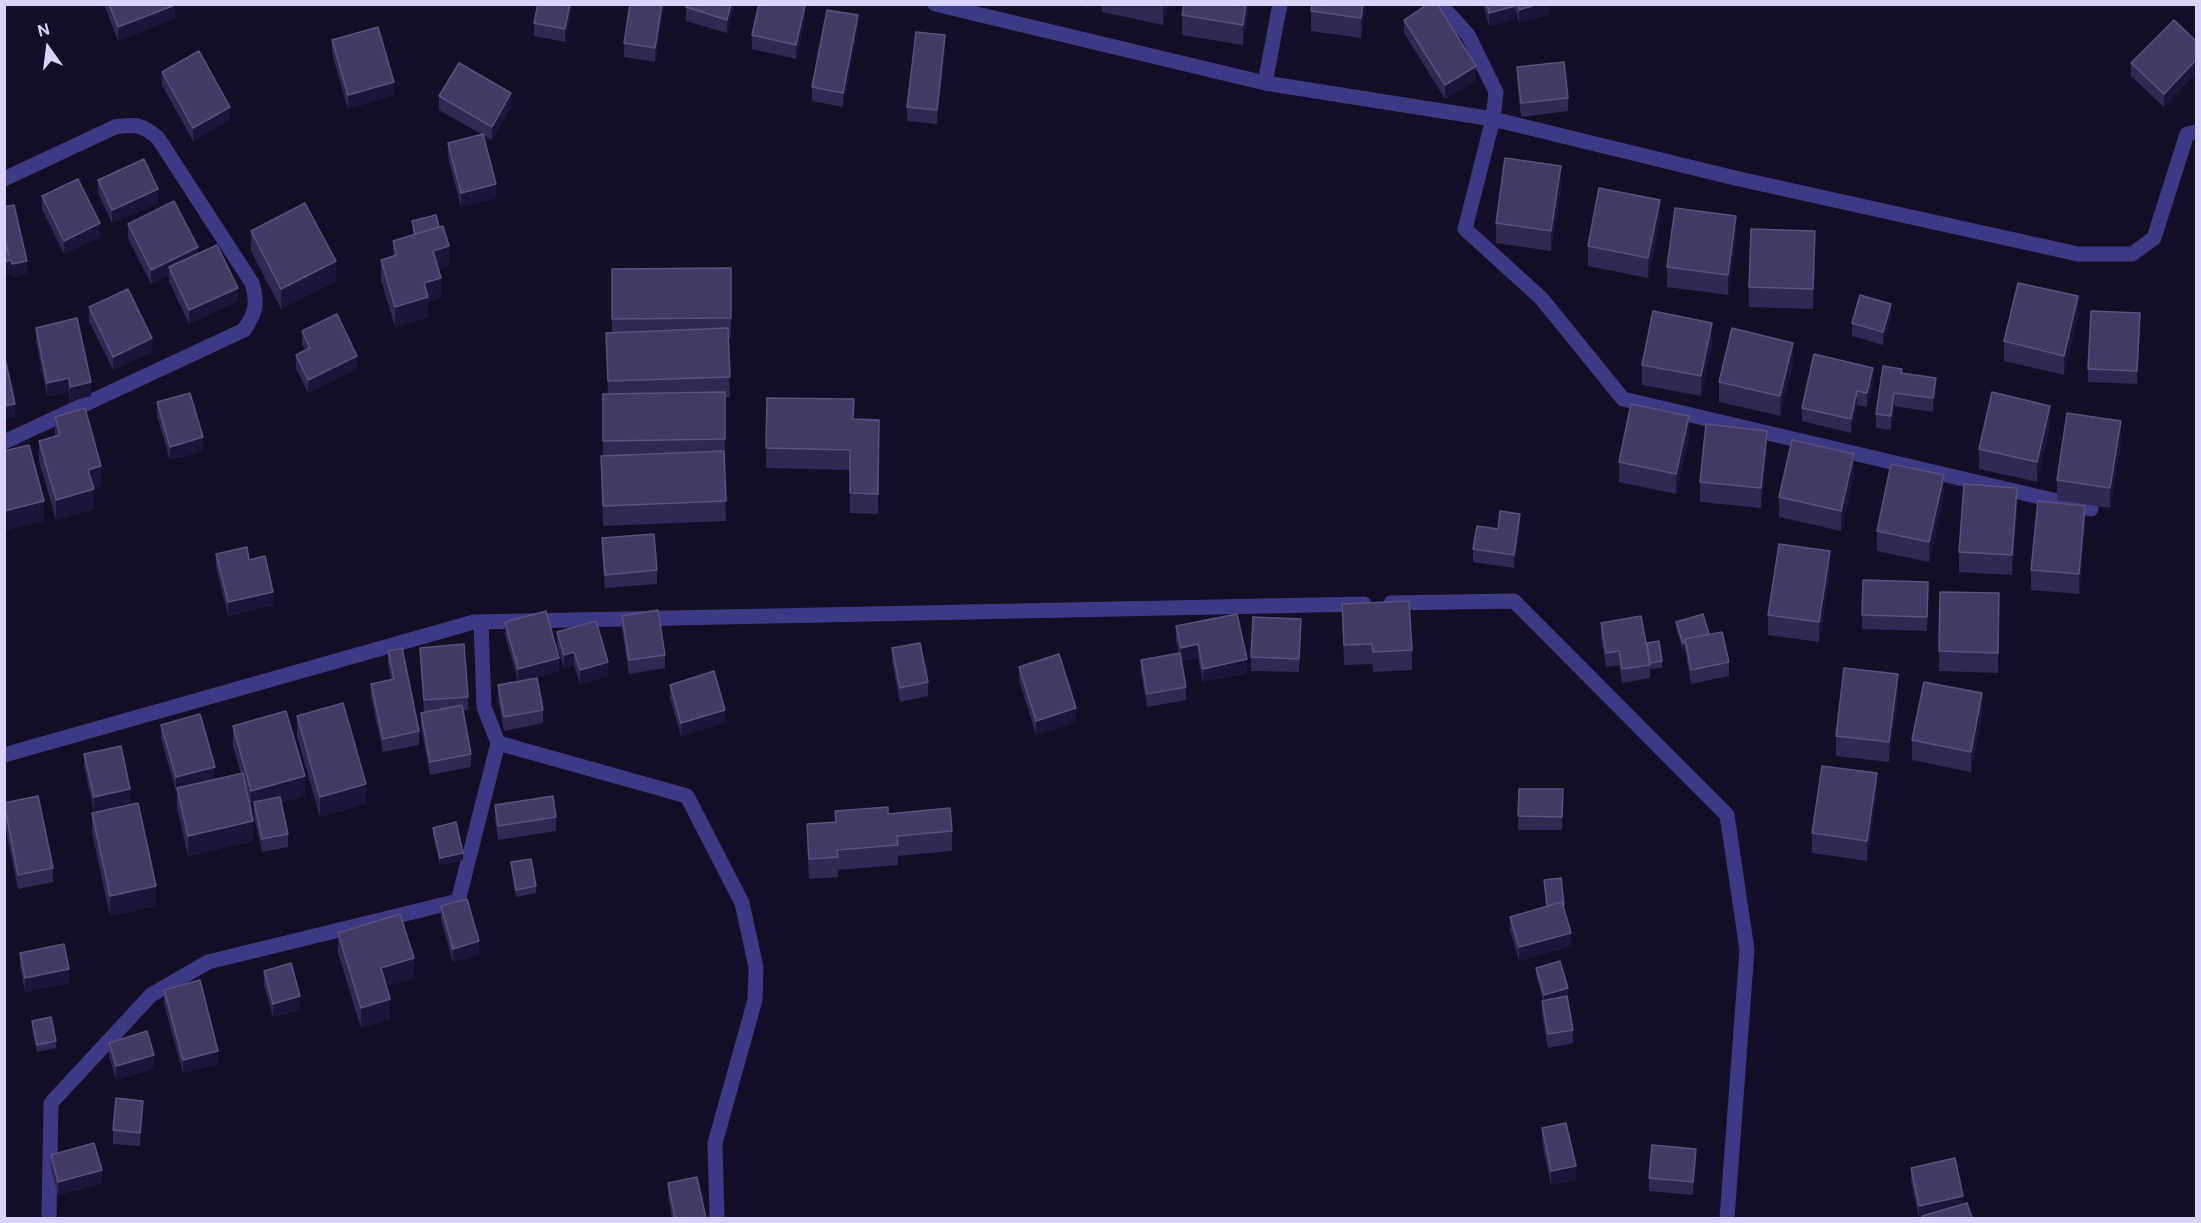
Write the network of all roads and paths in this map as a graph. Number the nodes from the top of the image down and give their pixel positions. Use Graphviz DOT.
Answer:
graph roads {
  1 [pos="935,4"];
  2 [pos="1280,4"];
  3 [pos="1440,4"];
  4 [pos="1265,82"];
  5 [pos="2196,117"];
  6 [pos="1493,120"];
  7 [pos="2192,133"];
  8 [pos="4,179"];
  9 [pos="4,442"];
  10 [pos="2091,509"];
  11 [pos="481,622"];
  12 [pos="498,743"];
  13 [pos="4,755"];
  14 [pos="49,1218"];
  15 [pos="717,1218"];
  16 [pos="1727,1218"];
  1 -- 4 [label="street"];
  2 -- 4 [label="street"];
  3 -- 6 [label="street"];
  4 -- 6 [label="street"];
  5 -- 7 [label="street"];
  6 -- 7 [label="street"];
  6 -- 10 [label="street"];
  8 -- 9 [label="street"];
  11 -- 12 [label="street"];
  11 -- 13 [label="street"];
  11 -- 16 [label="street"];
  12 -- 14 [label="street"];
  12 -- 15 [label="street"];
}
